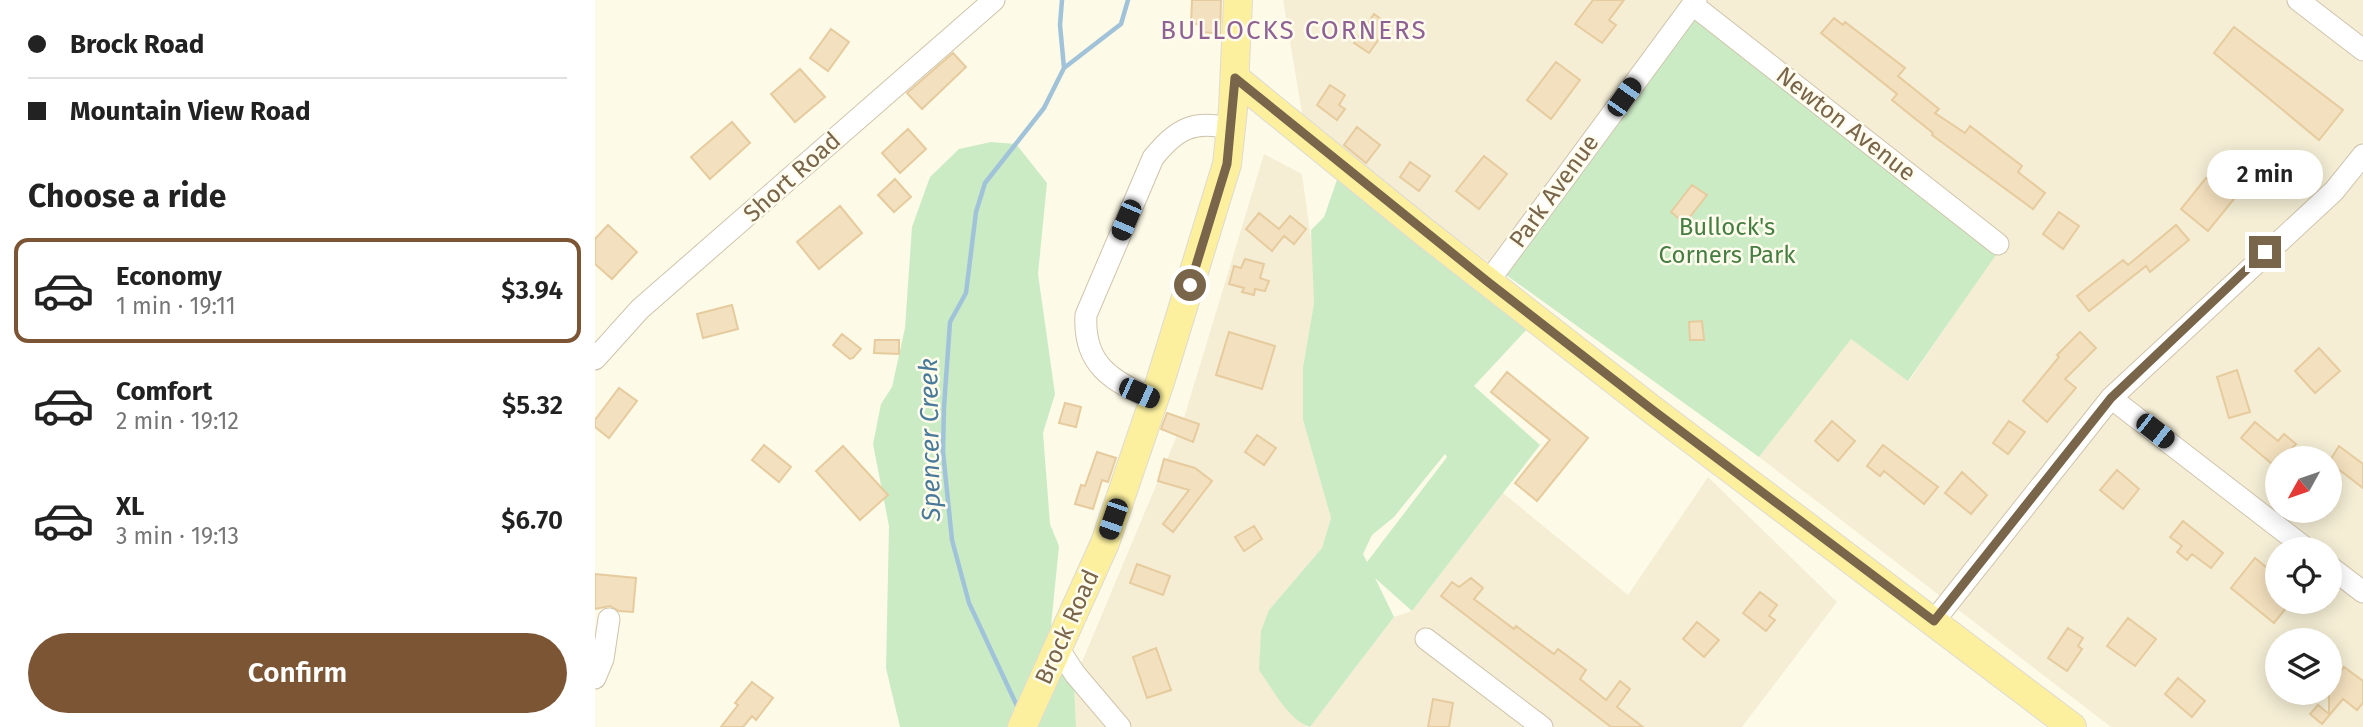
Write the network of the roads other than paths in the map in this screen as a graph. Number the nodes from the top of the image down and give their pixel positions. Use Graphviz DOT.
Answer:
graph roads {
  1 [pos="994,0"];
  2 [pos="1238,0"];
  3 [pos="2298,0"];
  4 [pos="1695,2"];
  5 [pos="2363,50"];
  6 [pos="1235,78"];
  7 [pos="1231,129"];
  8 [pos="2363,155"];
  9 [pos="1998,244"];
  10 [pos="1488,282"];
  11 [pos="595,359"];
  12 [pos="2111,398"];
  13 [pos="1153,399"];
  14 [pos="2291,537"];
  15 [pos="2342,576"];
  16 [pos="2363,592"];
  17 [pos="609,619"];
  18 [pos="1934,621"];
  19 [pos="1426,639"];
  20 [pos="1058,648"];
  21 [pos="595,678"];
  22 [pos="1528,723"];
  23 [pos="1022,727"];
  24 [pos="1120,727"];
  25 [pos="2072,727"];
  1 -- 11 [label="street, Short Road"];
  2 -- 6 [label="main road, Brock Road"];
  3 -- 5 [label="street"];
  4 -- 9 [label="street, Newton Avenue"];
  4 -- 10 [label="street, Park Avenue"];
  6 -- 7 [label="main road, Brock Road"];
  6 -- 10 [label="main road"];
  7 -- 13 [label="main road, Brock Road"];
  7 -- 13 [label="street"];
  8 -- 12 [label="street"];
  10 -- 18 [label="main road"];
  12 -- 14 [label="street"];
  12 -- 18 [label="street"];
  13 -- 20 [label="main road, Brock Road"];
  15 -- 16 [label="street"];
  17 -- 21 [label="street"];
  18 -- 25 [label="main road"];
  19 -- 22 [label="street"];
  20 -- 23 [label="main road, Brock Road"];
  20 -- 24 [label="street"];
}
